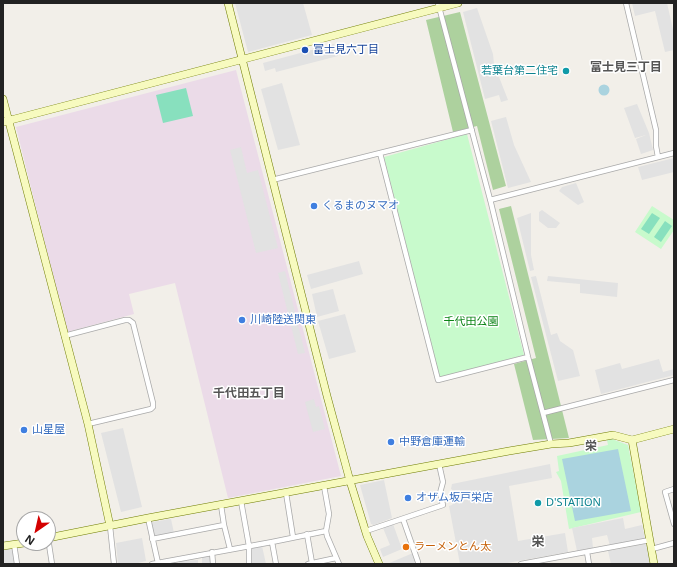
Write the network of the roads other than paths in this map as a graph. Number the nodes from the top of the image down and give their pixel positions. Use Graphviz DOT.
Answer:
graph roads {
  1 [pos="228,3"];
  2 [pos="458,3"];
  3 [pos="626,3"];
  4 [pos="439,5"];
  5 [pos="242,60"];
  6 [pos="3,98"];
  7 [pos="6,121"];
  8 [pos="472,130"];
  9 [pos="380,153"];
  10 [pos="674,153"];
  11 [pos="658,157"];
  12 [pos="272,180"];
  13 [pos="490,200"];
  14 [pos="64,336"];
  15 [pos="528,356"];
  16 [pos="674,380"];
  17 [pos="543,413"];
  18 [pos="88,424"];
  19 [pos="674,429"];
  20 [pos="632,440"];
  21 [pos="551,444"];
  22 [pos="439,464"];
  23 [pos="350,481"];
  24 [pos="324,486"];
  25 [pos="674,489"];
  26 [pos="286,493"];
  27 [pos="241,502"];
  28 [pos="221,505"];
  29 [pos="148,518"];
  30 [pos="403,519"];
  31 [pos="674,524"];
  32 [pos="224,525"];
  33 [pos="110,526"];
  34 [pos="326,530"];
  35 [pos="366,532"];
  36 [pos="307,534"];
  37 [pos="56,536"];
  38 [pos="294,537"];
  39 [pos="152,539"];
  40 [pos="650,540"];
  41 [pos="272,542"];
  42 [pos="674,543"];
  43 [pos="14,544"];
  44 [pos="3,546"];
  45 [pos="249,546"];
  46 [pos="230,549"];
  47 [pos="652,549"];
  48 [pos="50,551"];
  49 [pos="212,552"];
  50 [pos="587,552"];
  51 [pos="336,558"];
  52 [pos="418,562"];
  53 [pos="158,563"];
  54 [pos="17,564"];
  55 [pos="52,564"];
  56 [pos="114,564"];
  57 [pos="152,564"];
  58 [pos="213,564"];
  59 [pos="249,564"];
  60 [pos="276,564"];
  61 [pos="310,564"];
  62 [pos="339,564"];
  63 [pos="379,564"];
  64 [pos="521,564"];
  65 [pos="589,564"];
  66 [pos="654,564"];
  1 -- 5 [label="street"];
  2 -- 4 [label="street"];
  3 -- 11 [label="street"];
  4 -- 5 [label="street"];
  4 -- 8 [label="street"];
  5 -- 7 [label="street"];
  5 -- 12 [label="street"];
  6 -- 7 [label="street"];
  7 -- 14 [label="street"];
  8 -- 9 [label="street"];
  8 -- 13 [label="street"];
  9 -- 12 [label="street"];
  9 -- 15 [label="street"];
  10 -- 11 [label="street"];
  11 -- 13 [label="street"];
  12 -- 23 [label="street"];
  13 -- 15 [label="street"];
  14 -- 18 [label="street"];
  14 -- 18 [label="street"];
  15 -- 17 [label="street"];
  16 -- 17 [label="street"];
  17 -- 21 [label="street"];
  18 -- 33 [label="street"];
  19 -- 20 [label="street"];
  20 -- 21 [label="street"];
  20 -- 40 [label="street"];
  21 -- 22 [label="street"];
  22 -- 23 [label="street"];
  22 -- 30 [label="street"];
  23 -- 24 [label="street"];
  23 -- 35 [label="street"];
  24 -- 26 [label="street"];
  24 -- 34 [label="street"];
  25 -- 31 [label="street"];
  26 -- 27 [label="street"];
  26 -- 38 [label="street"];
  27 -- 28 [label="street"];
  27 -- 45 [label="street"];
  28 -- 29 [label="street"];
  28 -- 32 [label="street"];
  29 -- 33 [label="street"];
  29 -- 39 [label="street"];
  30 -- 35 [label="street"];
  30 -- 52 [label="street"];
  32 -- 39 [label="street"];
  32 -- 46 [label="street"];
  33 -- 37 [label="street"];
  33 -- 56 [label="street"];
  34 -- 36 [label="street"];
  34 -- 51 [label="street"];
  35 -- 63 [label="street"];
  36 -- 38 [label="street"];
  36 -- 61 [label="street"];
  38 -- 41 [label="street"];
  39 -- 53 [label="street"];
  40 -- 47 [label="street"];
  40 -- 50 [label="street"];
  41 -- 45 [label="street"];
  41 -- 60 [label="street"];
  42 -- 47 [label="street"];
  43 -- 44 [label="street"];
  43 -- 54 [label="street"];
  45 -- 46 [label="street"];
  45 -- 59 [label="street"];
  46 -- 49 [label="street"];
  47 -- 66 [label="street"];
  48 -- 55 [label="street"];
  49 -- 53 [label="street"];
  49 -- 58 [label="street"];
  50 -- 64 [label="street"];
  50 -- 65 [label="street"];
  51 -- 61 [label="street"];
  51 -- 62 [label="street"];
  53 -- 57 [label="street"];
}
